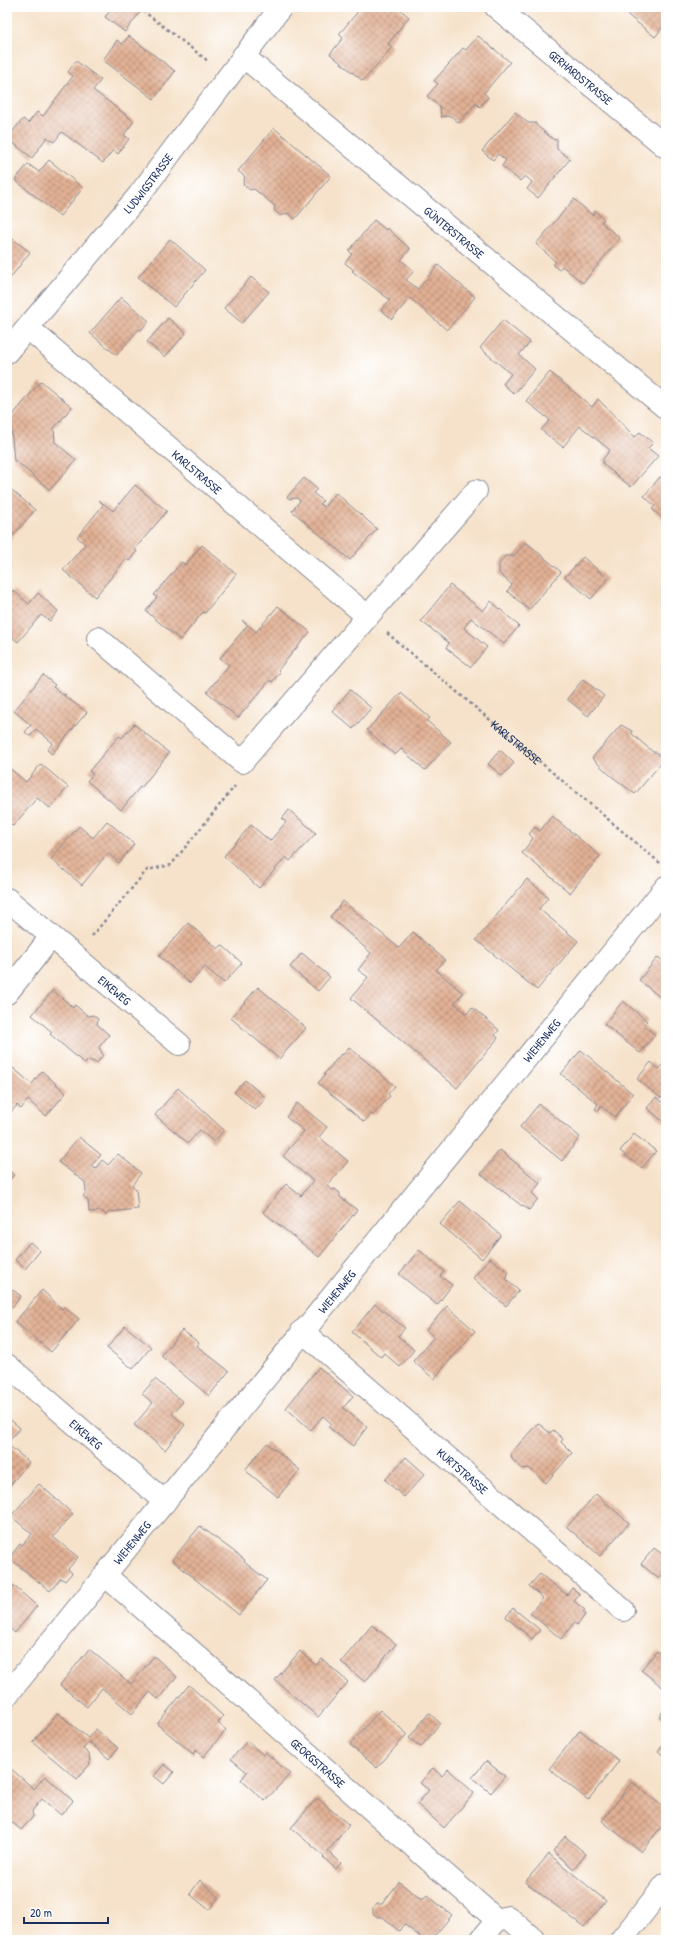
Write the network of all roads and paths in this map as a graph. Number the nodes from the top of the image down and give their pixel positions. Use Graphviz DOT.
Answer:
graph roads {
  1 [pos="138,7"];
  2 [pos="281,7"];
  3 [pos="496,7"];
  4 [pos="243,56"];
  5 [pos="228,76"];
  6 [pos="666,147"];
  7 [pos="28,328"];
  8 [pos="7,352"];
  9 [pos="666,408"];
  10 [pos="476,491"];
  11 [pos="366,616"];
  12 [pos="98,638"];
  13 [pos="242,762"];
  14 [pos="666,869"];
  15 [pos="7,899"];
  16 [pos="662,901"];
  17 [pos="51,937"];
  18 [pos="74,957"];
  19 [pos="7,993"];
  20 [pos="178,1044"];
  21 [pos="302,1332"];
  22 [pos="7,1365"];
  23 [pos="165,1502"];
  24 [pos="105,1575"];
  25 [pos="623,1610"];
  26 [pos="7,1695"];
  27 [pos="666,1884"];
  28 [pos="497,1920"];
  29 [pos="481,1940"];
  30 [pos="534,1940"];
  31 [pos="621,1940"];
  1 -- 5 [label="path"];
  2 -- 4 [label="street, LUDWIGSTRASSE"];
  3 -- 6 [label="street, GERHARDSTRASSE"];
  4 -- 5 [label="street, LUDWIGSTRASSE"];
  4 -- 9 [label="street, GÜNTERSTRASSE"];
  5 -- 7 [label="street, LUDWIGSTRASSE"];
  7 -- 8 [label="street, LUDWIGSTRASSE"];
  7 -- 11 [label="street, KARLSTRASSE"];
  10 -- 11 [label="street"];
  11 -- 13 [label="street"];
  11 -- 14 [label="path, KARLSTRASSE"];
  12 -- 13 [label="street"];
  13 -- 18 [label="path"];
  15 -- 17 [label="street, EIKEWEG"];
  16 -- 21 [label="street, WIEHENWEG"];
  17 -- 18 [label="street, EIKEWEG"];
  17 -- 19 [label="street"];
  18 -- 20 [label="street, EIKEWEG"];
  21 -- 23 [label="street, WIEHENWEG"];
  21 -- 25 [label="street, KURTSTRASSE"];
  22 -- 23 [label="street, EIKEWEG"];
  23 -- 24 [label="street, WIEHENWEG"];
  24 -- 26 [label="street, WIEHENWEG"];
  24 -- 28 [label="street, GEORGSTRASSE"];
  27 -- 31 [label="street"];
  28 -- 29 [label="street"];
  28 -- 30 [label="street"];
}
